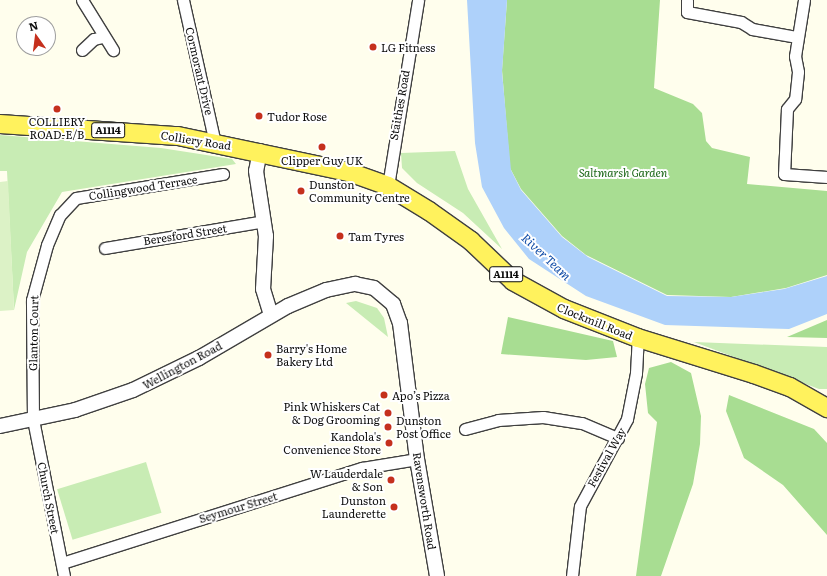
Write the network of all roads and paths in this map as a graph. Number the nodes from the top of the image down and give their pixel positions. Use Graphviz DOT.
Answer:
graph roads {
  1 [pos="82,0"];
  2 [pos="184,0"];
  3 [pos="418,0"];
  4 [pos="687,0"];
  5 [pos="804,0"];
  6 [pos="102,37"];
  7 [pos="797,37"];
  8 [pos="82,50"];
  9 [pos="113,50"];
  10 [pos="0,124"];
  11 [pos="215,143"];
  12 [pos="260,151"];
  13 [pos="223,174"];
  14 [pos="827,177"];
  15 [pos="388,186"];
  16 [pos="66,206"];
  17 [pos="264,222"];
  18 [pos="105,248"];
  19 [pos="355,284"];
  20 [pos="271,315"];
  21 [pos="638,338"];
  22 [pos="827,408"];
  23 [pos="32,420"];
  24 [pos="0,426"];
  25 [pos="465,429"];
  26 [pos="618,438"];
  27 [pos="417,459"];
  28 [pos="62,563"];
  29 [pos="64,576"];
  30 [pos="437,576"];
  31 [pos="572,576"];
  1 -- 6 [label="street"];
  2 -- 11 [label="street, Cormorant Drive"];
  3 -- 15 [label="street, Staithes Road"];
  4 -- 7 [label="street"];
  5 -- 7 [label="street"];
  6 -- 8 [label="street"];
  6 -- 9 [label="street"];
  7 -- 14 [label="street"];
  10 -- 11 [label="main road, Colliery Road / A1114"];
  11 -- 12 [label="main road, Colliery Road / A1114"];
  12 -- 15 [label="main road, Colliery Road / A1114"];
  12 -- 17 [label="street"];
  13 -- 16 [label="street, Collingwood Terrace"];
  15 -- 21 [label="main road, Clockmill Road / A1114"];
  16 -- 23 [label="street, Glanton Court"];
  17 -- 18 [label="street, Beresford Street"];
  17 -- 20 [label="street"];
  19 -- 20 [label="street, Wellington Road"];
  19 -- 27 [label="street, Ravensworth Road"];
  20 -- 23 [label="street, Wellington Road"];
  21 -- 22 [label="main road, Clockmill Road / A1114"];
  21 -- 26 [label="street, Festival Way"];
  23 -- 24 [label="street, Wellington Road"];
  23 -- 28 [label="street, Church Street"];
  25 -- 26 [label="street"];
  26 -- 31 [label="street, Festival Way"];
  27 -- 28 [label="street, Seymour Street"];
  27 -- 30 [label="street, Ravensworth Road"];
  28 -- 29 [label="street, Church Street"];
}
